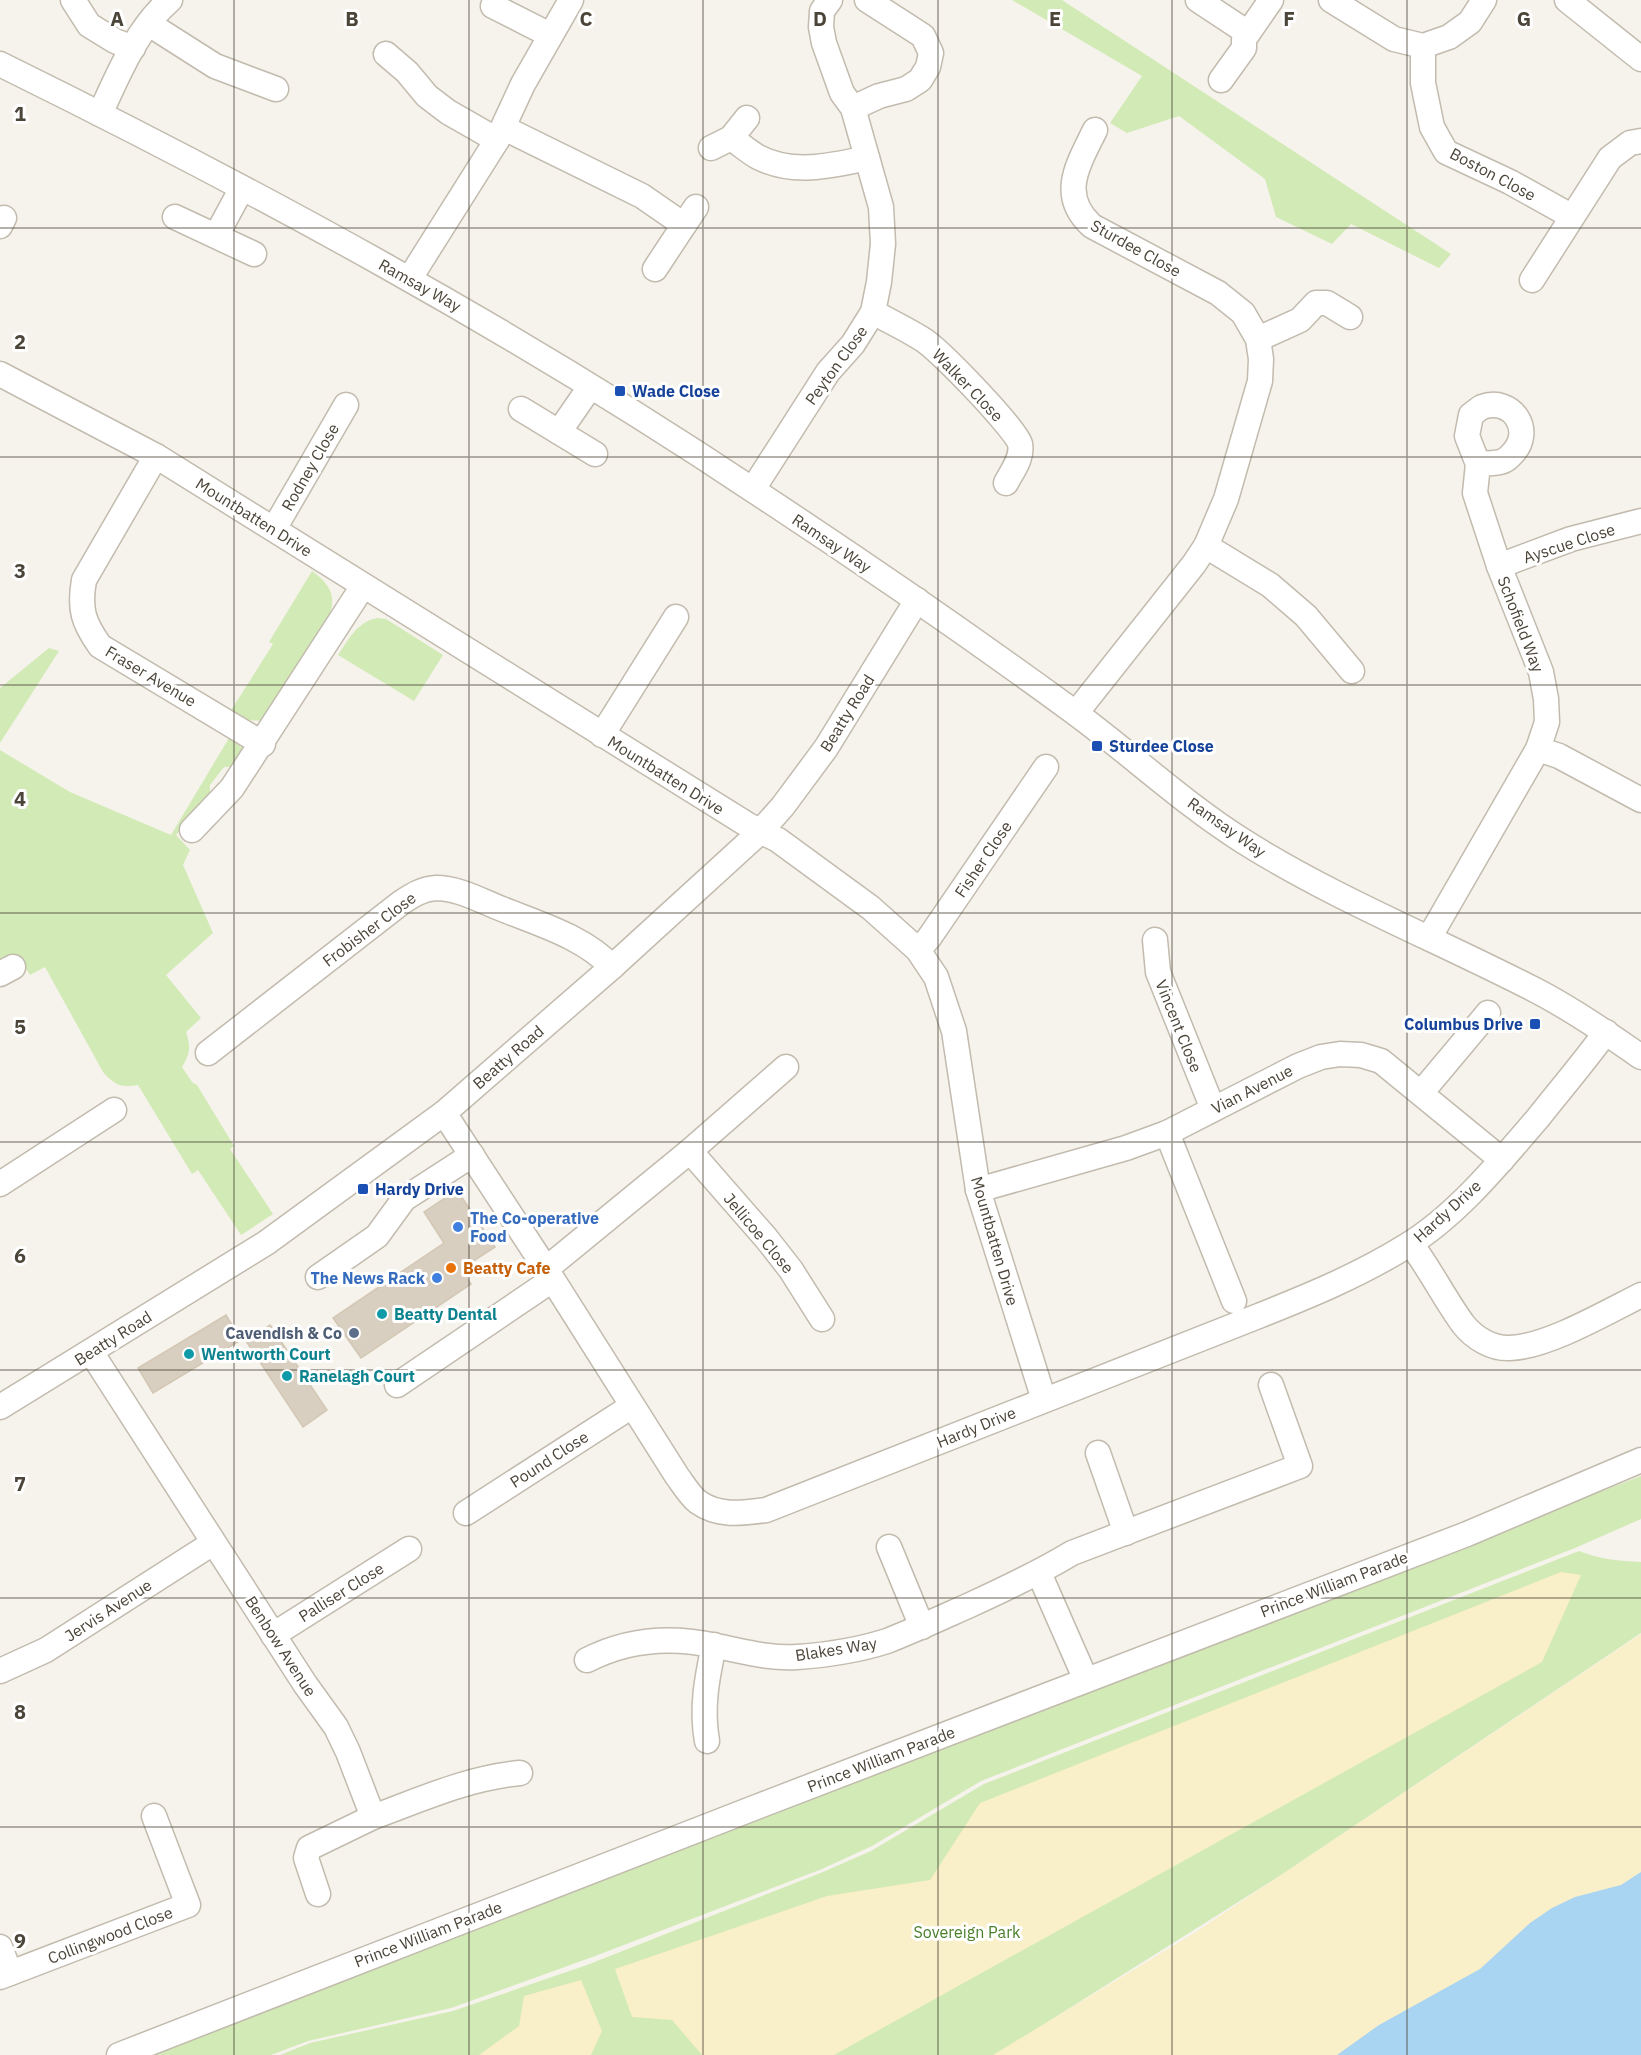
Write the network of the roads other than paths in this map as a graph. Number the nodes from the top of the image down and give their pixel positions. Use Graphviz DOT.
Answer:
graph roads {
  1 [pos="73,0"];
  2 [pos="170,0"];
  3 [pos="571,0"];
  4 [pos="830,0"];
  5 [pos="867,0"];
  6 [pos="1198,0"];
  7 [pos="1271,0"];
  8 [pos="1331,0"];
  9 [pos="1484,0"];
  10 [pos="1567,0"];
  11 [pos="494,6"];
  12 [pos="149,24"];
  13 [pos="550,35"];
  14 [pos="1246,36"];
  15 [pos="1423,46"];
  16 [pos="133,48"];
  17 [pos="386,54"];
  18 [pos="1641,59"];
  19 [pos="0,64"];
  20 [pos="1221,80"];
  21 [pos="276,89"];
  22 [pos="853,108"];
  23 [pos="100,114"];
  24 [pos="747,118"];
  25 [pos="1096,130"];
  26 [pos="500,134"];
  27 [pos="1641,141"];
  28 [pos="867,158"];
  29 [pos="242,188"];
  30 [pos="1571,216"];
  31 [pos="175,217"];
  32 [pos="216,237"];
  33 [pos="254,254"];
  34 [pos="655,269"];
  35 [pos="410,278"];
  36 [pos="1532,280"];
  37 [pos="873,312"];
  38 [pos="1350,316"];
  39 [pos="1258,339"];
  40 [pos="0,374"];
  41 [pos="590,387"];
  42 [pos="346,405"];
  43 [pos="521,409"];
  44 [pos="560,432"];
  45 [pos="595,454"];
  46 [pos="156,456"];
  47 [pos="1478,464"];
  48 [pos="1006,483"];
  49 [pos="753,489"];
  50 [pos="1641,520"];
  51 [pos="274,529"];
  52 [pos="1206,546"];
  53 [pos="1498,566"];
  54 [pos="363,586"];
  55 [pos="917,600"];
  56 [pos="676,617"];
  57 [pos="1352,671"];
  58 [pos="1076,713"];
  59 [pos="602,735"];
  60 [pos="262,744"];
  61 [pos="1538,749"];
  62 [pos="1046,767"];
  63 [pos="1641,800"];
  64 [pos="192,830"];
  65 [pos="760,832"];
  66 [pos="1429,938"];
  67 [pos="1155,940"];
  68 [pos="918,950"];
  69 [pos="612,967"];
  70 [pos="1488,1013"];
  71 [pos="1606,1032"];
  72 [pos="208,1053"];
  73 [pos="1641,1057"];
  74 [pos="786,1067"];
  75 [pos="1421,1093"];
  76 [pos="1213,1109"];
  77 [pos="114,1110"];
  78 [pos="444,1113"];
  79 [pos="1167,1132"];
  80 [pos="690,1151"];
  81 [pos="472,1155"];
  82 [pos="1502,1160"];
  83 [pos="0,1184"];
  84 [pos="978,1190"];
  85 [pos="1411,1244"];
  86 [pos="549,1274"];
  87 [pos="318,1277"];
  88 [pos="1641,1295"];
  89 [pos="1233,1301"];
  90 [pos="822,1320"];
  91 [pos="91,1352"];
  92 [pos="397,1385"];
  93 [pos="1271,1385"];
  94 [pos="1044,1400"];
  95 [pos="632,1406"];
  96 [pos="0,1407"];
  97 [pos="1098,1453"];
  98 [pos="1641,1460"];
  99 [pos="466,1513"];
  100 [pos="1126,1533"];
  101 [pos="213,1543"];
  102 [pos="889,1547"];
  103 [pos="409,1549"];
  104 [pos="1039,1573"];
  105 [pos="922,1627"];
  106 [pos="273,1635"];
  107 [pos="714,1645"];
  108 [pos="587,1660"];
  109 [pos="0,1671"];
  110 [pos="1086,1680"];
  111 [pos="706,1741"];
  112 [pos="520,1773"];
  113 [pos="154,1816"];
  114 [pos="373,1817"];
  115 [pos="318,1894"];
  116 [pos="0,1947"];
  117 [pos="5,1975"];
  118 [pos="119,2055"];
  1 -- 16 [label="street"];
  2 -- 12 [label="street"];
  3 -- 13 [label="street"];
  4 -- 22 [label="street, Peyton Close"];
  5 -- 22 [label="street"];
  6 -- 14 [label="street"];
  7 -- 14 [label="street"];
  8 -- 15 [label="street"];
  9 -- 15 [label="street"];
  10 -- 18 [label="street"];
  11 -- 13 [label="street"];
  12 -- 16 [label="street"];
  12 -- 21 [label="street"];
  13 -- 26 [label="street"];
  14 -- 20 [label="street"];
  15 -- 30 [label="street, Boston Close"];
  16 -- 23 [label="street"];
  17 -- 26 [label="street"];
  19 -- 23 [label="street, Ramsay Way"];
  22 -- 28 [label="street, Peyton Close"];
  23 -- 29 [label="street, Ramsay Way"];
  24 -- 28 [label="street"];
  25 -- 39 [label="street, Sturdee Close"];
  26 -- 34 [label="street"];
  26 -- 35 [label="street"];
  27 -- 30 [label="street"];
  28 -- 37 [label="street, Peyton Close"];
  29 -- 32 [label="street"];
  29 -- 35 [label="street, Ramsay Way"];
  30 -- 36 [label="street"];
  31 -- 32 [label="street"];
  32 -- 33 [label="street"];
  35 -- 41 [label="street, Ramsay Way"];
  37 -- 48 [label="street, Walker Close"];
  37 -- 49 [label="street, Peyton Close"];
  38 -- 39 [label="street"];
  39 -- 52 [label="street, Sturdee Close"];
  40 -- 46 [label="street, Mountbatten Drive"];
  41 -- 44 [label="street"];
  41 -- 49 [label="street, Ramsay Way"];
  42 -- 51 [label="street, Rodney Close"];
  43 -- 44 [label="street"];
  44 -- 45 [label="street"];
  46 -- 51 [label="street, Mountbatten Drive"];
  46 -- 60 [label="street, Fraser Avenue"];
  47 -- 53 [label="street, Schofield Way"];
  49 -- 55 [label="street, Ramsay Way"];
  50 -- 53 [label="street, Ayscue Close"];
  51 -- 54 [label="street, Mountbatten Drive"];
  52 -- 57 [label="street"];
  52 -- 58 [label="street, Sturdee Close"];
  53 -- 61 [label="street, Schofield Way"];
  54 -- 59 [label="street, Mountbatten Drive"];
  54 -- 60 [label="street"];
  55 -- 58 [label="street, Ramsay Way"];
  55 -- 65 [label="street, Beatty Road"];
  56 -- 59 [label="street"];
  58 -- 66 [label="street, Ramsay Way"];
  59 -- 65 [label="street, Mountbatten Drive"];
  60 -- 64 [label="street"];
  61 -- 63 [label="street"];
  61 -- 66 [label="street, Schofield Way"];
  62 -- 68 [label="street, Fisher Close"];
  65 -- 68 [label="street, Mountbatten Drive"];
  65 -- 69 [label="street, Beatty Road"];
  66 -- 71 [label="street, Ramsay Way"];
  67 -- 76 [label="street, Vincent Close"];
  68 -- 84 [label="street, Mountbatten Drive"];
  69 -- 72 [label="street, Frobisher Close"];
  69 -- 78 [label="street, Beatty Road"];
  70 -- 75 [label="street"];
  71 -- 73 [label="street, Ramsay Way"];
  71 -- 82 [label="street, Hardy Drive"];
  74 -- 80 [label="street"];
  75 -- 76 [label="street, Vian Avenue"];
  75 -- 82 [label="street, Vian Avenue"];
  76 -- 79 [label="street, Vian Avenue"];
  77 -- 83 [label="street"];
  78 -- 81 [label="street, Hardy Drive"];
  78 -- 91 [label="street, Beatty Road"];
  79 -- 84 [label="street, Vian Avenue"];
  79 -- 89 [label="street"];
  80 -- 86 [label="street"];
  80 -- 90 [label="street, Jellicoe Close"];
  81 -- 86 [label="street, Hardy Drive"];
  81 -- 87 [label="street"];
  82 -- 85 [label="street, Hardy Drive"];
  84 -- 94 [label="street, Mountbatten Drive"];
  85 -- 88 [label="street"];
  85 -- 94 [label="street, Hardy Drive"];
  86 -- 92 [label="street"];
  86 -- 95 [label="street, Hardy Drive"];
  91 -- 96 [label="street, Beatty Road"];
  91 -- 101 [label="street, Benbow Avenue"];
  93 -- 100 [label="street, Blakes Way"];
  94 -- 95 [label="street, Hardy Drive"];
  95 -- 99 [label="street, Pound Close"];
  97 -- 100 [label="street"];
  98 -- 110 [label="street, Prince William Parade"];
  100 -- 104 [label="street, Blakes Way"];
  101 -- 106 [label="street, Benbow Avenue"];
  101 -- 109 [label="street, Jervis Avenue"];
  102 -- 105 [label="street"];
  103 -- 106 [label="street, Palliser Close"];
  104 -- 105 [label="street, Blakes Way"];
  104 -- 110 [label="street"];
  105 -- 107 [label="street, Blakes Way"];
  106 -- 114 [label="street, Benbow Avenue"];
  107 -- 108 [label="street, Blakes Way"];
  107 -- 111 [label="street"];
  110 -- 118 [label="street, Prince William Parade"];
  112 -- 114 [label="street"];
  113 -- 117 [label="street, Collingwood Close"];
  114 -- 115 [label="street"];
  116 -- 117 [label="street, Collingwood Close"];
}
